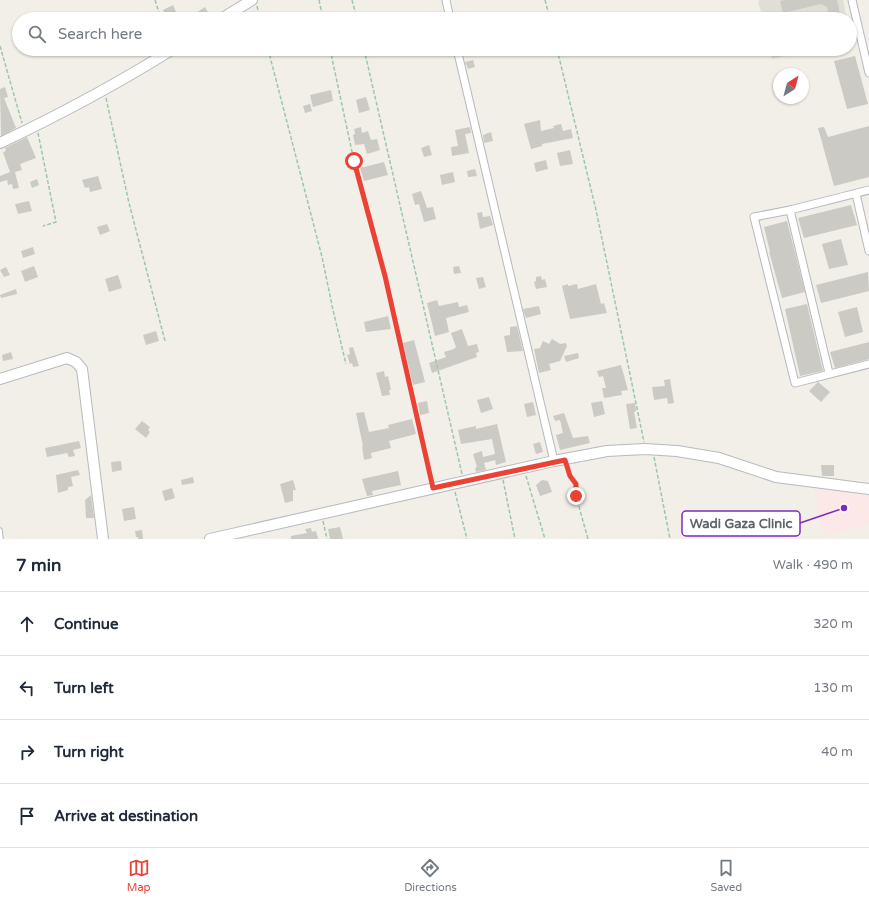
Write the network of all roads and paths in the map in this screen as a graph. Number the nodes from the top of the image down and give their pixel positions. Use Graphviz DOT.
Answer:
graph roads {
  1 [pos="155,0"];
  2 [pos="319,0"];
  3 [pos="352,0"];
  4 [pos="446,0"];
  5 [pos="545,0"];
  6 [pos="852,0"];
  7 [pos="254,2"];
  8 [pos="159,12"];
  9 [pos="235,12"];
  10 [pos="258,12"];
  11 [pos="322,12"];
  12 [pos="355,12"];
  13 [pos="449,12"];
  14 [pos="548,12"];
  15 [pos="855,12"];
  16 [pos="857,22"];
  17 [pos="0,46"];
  18 [pos="162,56"];
  19 [pos="270,56"];
  20 [pos="332,56"];
  21 [pos="366,56"];
  22 [pos="459,56"];
  23 [pos="559,56"];
  24 [pos="869,74"];
  25 [pos="104,91"];
  26 [pos="36,127"];
  27 [pos="25,131"];
  28 [pos="0,143"];
  29 [pos="869,190"];
  30 [pos="856,194"];
  31 [pos="790,210"];
  32 [pos="43,226"];
  33 [pos="869,251"];
  34 [pos="165,341"];
  35 [pos="346,364"];
  36 [pos="869,364"];
  37 [pos="829,374"];
  38 [pos="0,379"];
  39 [pos="649,450"];
  40 [pos="565,460"];
  41 [pos="554,461"];
  42 [pos="524,469"];
  43 [pos="502,473"];
  44 [pos="464,482"];
  45 [pos="452,484"];
  46 [pos="433,488"];
  47 [pos="869,489"];
  48 [pos="322,515"];
  49 [pos="0,530"];
  50 [pos="1,539"];
  51 [pos="103,539"];
  52 [pos="210,539"];
  53 [pos="327,539"];
  54 [pos="467,539"];
  55 [pos="515,539"];
  56 [pos="545,539"];
  57 [pos="588,539"];
  58 [pos="670,539"];
  1 -- 8 [label="path"];
  2 -- 11 [label="path"];
  3 -- 12 [label="path"];
  4 -- 13 [label="street"];
  5 -- 14 [label="path"];
  6 -- 15 [label="street"];
  7 -- 9 [label="street"];
  7 -- 10 [label="path"];
  16 -- 24 [label="street"];
  17 -- 27 [label="path"];
  18 -- 25 [label="street"];
  19 -- 35 [label="path"];
  20 -- 46 [label="path"];
  21 -- 44 [label="path"];
  22 -- 41 [label="street"];
  23 -- 39 [label="path"];
  25 -- 26 [label="street"];
  25 -- 34 [label="path"];
  26 -- 27 [label="street"];
  26 -- 32 [label="path"];
  27 -- 28 [label="street"];
  29 -- 30 [label="street"];
  30 -- 31 [label="street"];
  30 -- 33 [label="street"];
  31 -- 37 [label="street"];
  31 -- 37 [label="street"];
  36 -- 37 [label="street"];
  38 -- 51 [label="street"];
  39 -- 40 [label="street"];
  39 -- 47 [label="street"];
  39 -- 58 [label="path"];
  40 -- 41 [label="street"];
  40 -- 57 [label="path"];
  41 -- 42 [label="street"];
  42 -- 43 [label="street"];
  42 -- 56 [label="path"];
  43 -- 44 [label="street"];
  43 -- 55 [label="path"];
  44 -- 45 [label="street"];
  45 -- 46 [label="street"];
  45 -- 54 [label="path"];
  46 -- 48 [label="street"];
  48 -- 52 [label="street"];
  48 -- 53 [label="path"];
  49 -- 50 [label="lane"];
}
